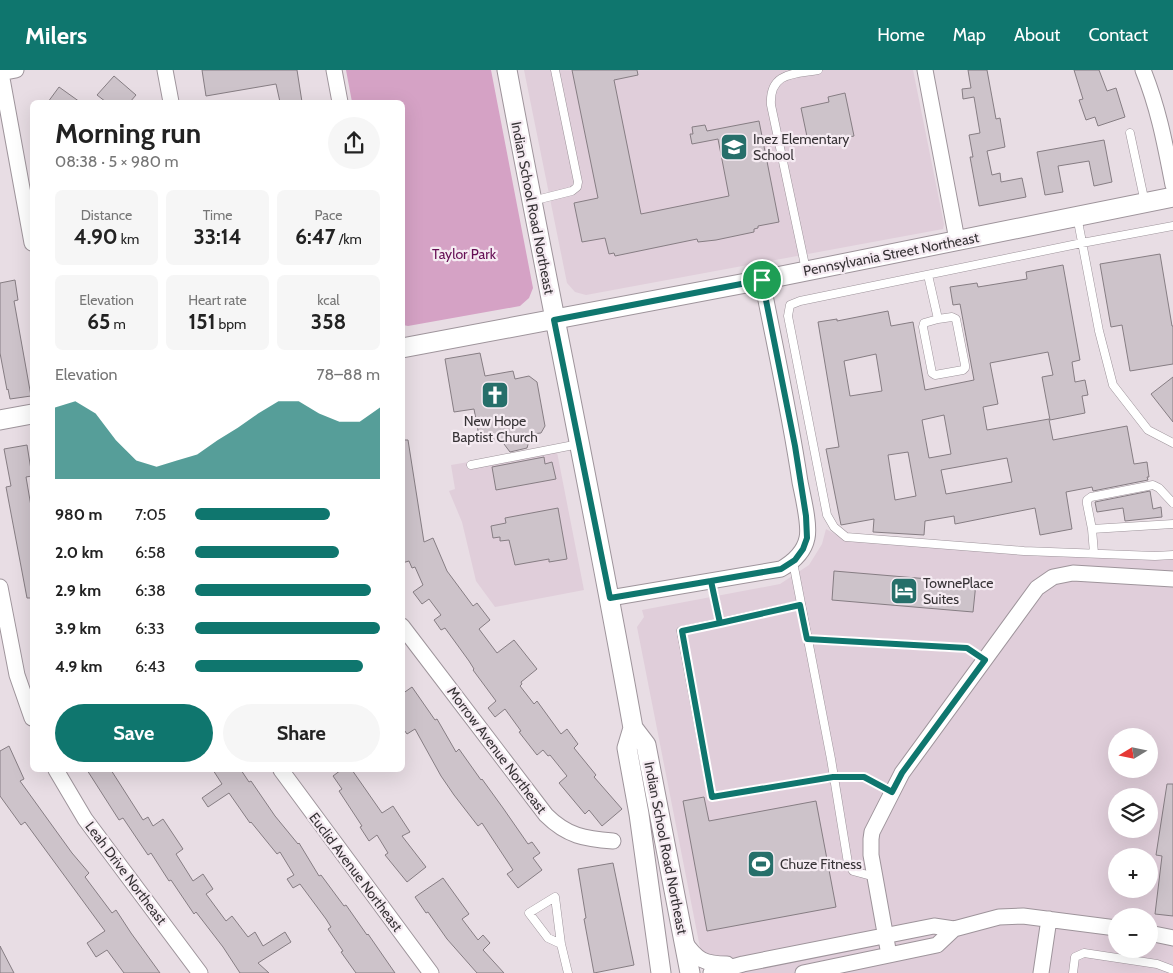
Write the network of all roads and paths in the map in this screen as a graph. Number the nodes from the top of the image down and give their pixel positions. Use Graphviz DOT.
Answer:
graph roads {
  1 [pos="16,70"];
  2 [pos="165,70"];
  3 [pos="334,70"];
  4 [pos="510,70"];
  5 [pos="555,70"];
  6 [pos="818,70"];
  7 [pos="926,70"];
  8 [pos="1143,70"];
  9 [pos="0,73"];
  10 [pos="171,100"];
  11 [pos="340,100"];
  12 [pos="1130,134"];
  13 [pos="1173,185"];
  14 [pos="1173,197"];
  15 [pos="532,200"];
  16 [pos="1145,203"];
  17 [pos="1077,216"];
  18 [pos="1173,226"];
  19 [pos="30,232"];
  20 [pos="957,240"];
  21 [pos="1082,243"];
  22 [pos="806,271"];
  23 [pos="928,274"];
  24 [pos="762,280"];
  25 [pos="938,318"];
  26 [pos="554,320"];
  27 [pos="405,347"];
  28 [pos="30,414"];
  29 [pos="0,420"];
  30 [pos="579,444"];
  31 [pos="1173,444"];
  32 [pos="471,465"];
  33 [pos="1173,503"];
  34 [pos="1173,524"];
  35 [pos="1092,529"];
  36 [pos="1094,553"];
  37 [pos="1173,555"];
  38 [pos="793,562"];
  39 [pos="1173,579"];
  40 [pos="711,581"];
  41 [pos="0,587"];
  42 [pos="610,598"];
  43 [pos="800,605"];
  44 [pos="720,623"];
  45 [pos="405,630"];
  46 [pos="807,639"];
  47 [pos="985,660"];
  48 [pos="30,712"];
  49 [pos="633,728"];
  50 [pos="57,772"];
  51 [pos="282,772"];
  52 [pos="833,777"];
  53 [pos="892,792"];
  54 [pos="613,841"];
  55 [pos="875,877"];
  56 [pos="1049,919"];
  57 [pos="1108,927"];
  58 [pos="954,929"];
  59 [pos="1158,935"];
  60 [pos="885,936"];
  61 [pos="1173,938"];
  62 [pos="683,940"];
  63 [pos="560,944"];
  64 [pos="889,955"];
  65 [pos="830,960"];
  66 [pos="743,964"];
  67 [pos="1173,970"];
  68 [pos="200,973"];
  69 [pos="432,973"];
  70 [pos="568,973"];
  71 [pos="661,973"];
  72 [pos="690,973"];
  73 [pos="711,973"];
  74 [pos="803,973"];
  75 [pos="1042,973"];
  76 [pos="1073,973"];
  1 -- 9 [label="street"];
  2 -- 10 [label="street"];
  3 -- 11 [label="street"];
  4 -- 15 [label="street, Indian School Road Northeast"];
  5 -- 15 [label="lane"];
  6 -- 22 [label="lane"];
  7 -- 20 [label="street"];
  8 -- 13 [label="street"];
  9 -- 19 [label="street"];
  12 -- 16 [label="lane"];
  14 -- 16 [label="street, Pennsylvania Street Northeast"];
  15 -- 26 [label="street, Indian School Road Northeast"];
  16 -- 17 [label="street, Pennsylvania Street Northeast"];
  17 -- 20 [label="street, Pennsylvania Street Northeast"];
  17 -- 21 [label="lane"];
  18 -- 21 [label="lane"];
  20 -- 22 [label="street, Pennsylvania Street Northeast"];
  21 -- 23 [label="lane"];
  21 -- 31 [label="lane"];
  22 -- 24 [label="street, Pennsylvania Street Northeast"];
  23 -- 25 [label="lane"];
  23 -- 36 [label="lane"];
  24 -- 26 [label="street, Pennsylvania Street Northeast"];
  24 -- 38 [label="street"];
  25 -- 25 [label="lane"];
  26 -- 27 [label="street, Pennsylvania Street Northeast"];
  26 -- 30 [label="street, Indian School Road Northeast"];
  28 -- 29 [label="street"];
  30 -- 32 [label="lane"];
  30 -- 42 [label="street, Indian School Road Northeast"];
  33 -- 35 [label="lane"];
  34 -- 35 [label="lane"];
  35 -- 36 [label="lane"];
  36 -- 37 [label="lane"];
  38 -- 40 [label="street"];
  38 -- 43 [label="lane"];
  39 -- 47 [label="street"];
  40 -- 42 [label="street"];
  40 -- 44 [label="lane"];
  41 -- 48 [label="street"];
  42 -- 49 [label="street, Indian School Road Northeast"];
  43 -- 44 [label="lane"];
  43 -- 46 [label="lane"];
  44 -- 52 [label="lane"];
  45 -- 54 [label="street, Morrow Avenue Northeast"];
  46 -- 47 [label="lane"];
  46 -- 52 [label="lane"];
  47 -- 53 [label="street"];
  49 -- 62 [label="street, Indian School Road Northeast"];
  49 -- 71 [label="street, Indian School Road Northeast"];
  50 -- 68 [label="street, Leah Drive Northeast"];
  51 -- 69 [label="street, Euclid Avenue Northeast"];
  52 -- 53 [label="lane"];
  52 -- 55 [label="lane"];
  53 -- 55 [label="street"];
  55 -- 60 [label="street"];
  56 -- 57 [label="street"];
  56 -- 58 [label="street"];
  56 -- 75 [label="street"];
  58 -- 60 [label="street"];
  58 -- 64 [label="street"];
  59 -- 61 [label="street"];
  60 -- 64 [label="street"];
  60 -- 65 [label="street"];
  62 -- 66 [label="street"];
  62 -- 72 [label="street, Indian School Road Northeast"];
  63 -- 63 [label="lane"];
  63 -- 70 [label="lane"];
  64 -- 65 [label="street"];
  65 -- 66 [label="street"];
  65 -- 74 [label="street"];
  66 -- 73 [label="street"];
  67 -- 76 [label="lane"];
}
